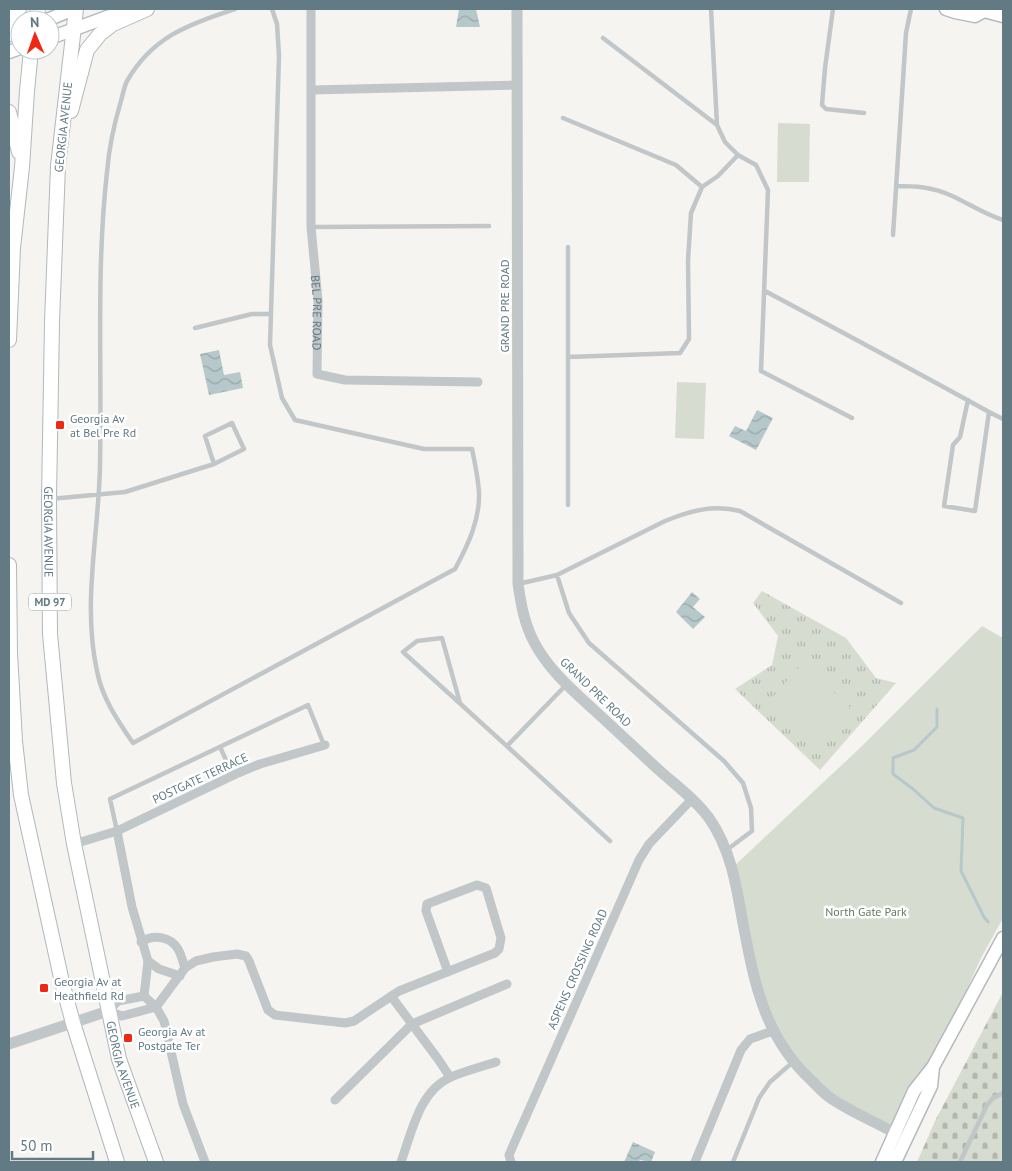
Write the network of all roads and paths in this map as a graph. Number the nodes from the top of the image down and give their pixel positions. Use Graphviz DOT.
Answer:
graph roads {
  1 [pos="19,9"];
  2 [pos="75,9"];
  3 [pos="129,9"];
  4 [pos="147,9"];
  5 [pos="235,9"];
  6 [pos="272,9"];
  7 [pos="311,9"];
  8 [pos="517,9"];
  9 [pos="706,9"];
  10 [pos="833,9"];
  11 [pos="911,9"];
  12 [pos="946,9"];
  13 [pos="983,10"];
  14 [pos="711,11"];
  15 [pos="60,15"];
  16 [pos="1003,16"];
  17 [pos="9,21"];
  18 [pos="74,30"];
  19 [pos="60,35"];
  20 [pos="603,38"];
  21 [pos="30,60"];
  22 [pos="517,85"];
  23 [pos="312,90"];
  24 [pos="9,112"];
  25 [pos="864,113"];
  26 [pos="562,118"];
  27 [pos="717,125"];
  28 [pos="738,155"];
  29 [pos="59,160"];
  30 [pos="22,167"];
  31 [pos="896,186"];
  32 [pos="702,187"];
  33 [pos="1003,220"];
  34 [pos="489,226"];
  35 [pos="311,228"];
  36 [pos="893,234"];
  37 [pos="568,247"];
  38 [pos="765,291"];
  39 [pos="271,314"];
  40 [pos="195,328"];
  41 [pos="9,340"];
  42 [pos="568,357"];
  43 [pos="478,382"];
  44 [pos="968,400"];
  45 [pos="989,413"];
  46 [pos="852,418"];
  47 [pos="1003,419"];
  48 [pos="214,464"];
  49 [pos="99,494"];
  50 [pos="49,499"];
  51 [pos="568,505"];
  52 [pos="9,565"];
  53 [pos="557,575"];
  54 [pos="518,584"];
  55 [pos="902,603"];
  56 [pos="566,684"];
  57 [pos="460,703"];
  58 [pos="508,745"];
  59 [pos="325,746"];
  60 [pos="220,747"];
  61 [pos="233,775"];
  62 [pos="692,799"];
  63 [pos="118,831"];
  64 [pos="610,841"];
  65 [pos="74,844"];
  66 [pos="726,850"];
  67 [pos="1003,938"];
  68 [pos="141,942"];
  69 [pos="148,961"];
  70 [pos="183,972"];
  71 [pos="448,972"];
  72 [pos="507,984"];
  73 [pos="144,996"];
  74 [pos="391,996"];
  75 [pos="156,1007"];
  76 [pos="108,1010"];
  77 [pos="73,1024"];
  78 [pos="412,1024"];
  79 [pos="772,1030"];
  80 [pos="9,1044"];
  81 [pos="496,1062"];
  82 [pos="793,1062"];
  83 [pos="450,1078"];
  84 [pos="1003,1094"];
  85 [pos="335,1100"];
  86 [pos="900,1135"];
  87 [pos="117,1162"];
  88 [pos="156,1162"];
  89 [pos="205,1162"];
  90 [pos="401,1162"];
  91 [pos="511,1162"];
  92 [pos="695,1162"];
  93 [pos="733,1162"];
  94 [pos="882,1162"];
  95 [pos="895,1162"];
  96 [pos="960,1162"];
  1 -- 17 [label="main road"];
  2 -- 15 [label="main road"];
  2 -- 18 [label="main road, GEORGIA AVENUE / MD 97"];
  3 -- 18 [label="main road"];
  4 -- 29 [label="main road"];
  5 -- 49 [label="lane"];
  6 -- 39 [label="lane"];
  7 -- 23 [label="street, BEL PRE ROAD"];
  8 -- 22 [label="street, GRAND PRE ROAD"];
  9 -- 14 [label="lane"];
  10 -- 25 [label="lane"];
  11 -- 31 [label="lane"];
  12 -- 13 [label="main road"];
  13 -- 16 [label="main road"];
  14 -- 27 [label="lane"];
  18 -- 19 [label="main road"];
  18 -- 29 [label="main road, GEORGIA AVENUE / MD 97"];
  20 -- 27 [label="lane"];
  21 -- 30 [label="main road"];
  22 -- 23 [label="street"];
  22 -- 54 [label="street, GRAND PRE ROAD"];
  23 -- 35 [label="street, BEL PRE ROAD"];
  24 -- 30 [label="main road"];
  26 -- 32 [label="lane"];
  27 -- 28 [label="lane"];
  28 -- 32 [label="lane"];
  28 -- 38 [label="lane"];
  29 -- 50 [label="main road, GEORGIA AVENUE / MD 97"];
  30 -- 41 [label="main road"];
  31 -- 33 [label="lane"];
  31 -- 36 [label="lane"];
  32 -- 42 [label="lane"];
  34 -- 35 [label="lane"];
  35 -- 43 [label="street, BEL PRE ROAD"];
  37 -- 42 [label="lane"];
  38 -- 44 [label="lane"];
  38 -- 46 [label="lane"];
  39 -- 40 [label="lane"];
  39 -- 49 [label="lane"];
  42 -- 51 [label="lane"];
  44 -- 45 [label="lane"];
  44 -- 45 [label="lane"];
  45 -- 47 [label="lane"];
  48 -- 48 [label="lane"];
  48 -- 49 [label="lane"];
  49 -- 50 [label="lane"];
  50 -- 65 [label="main road, GEORGIA AVENUE / MD 97"];
  52 -- 77 [label="main road"];
  53 -- 54 [label="lane"];
  53 -- 55 [label="lane"];
  53 -- 66 [label="lane"];
  54 -- 56 [label="street, GRAND PRE ROAD"];
  56 -- 58 [label="lane"];
  56 -- 62 [label="street, GRAND PRE ROAD"];
  57 -- 57 [label="lane"];
  57 -- 58 [label="lane"];
  58 -- 64 [label="lane"];
  59 -- 60 [label="lane"];
  59 -- 61 [label="street, POSTGATE TERRACE"];
  60 -- 61 [label="lane"];
  60 -- 63 [label="lane"];
  61 -- 63 [label="street, POSTGATE TERRACE"];
  62 -- 66 [label="street, GRAND PRE ROAD"];
  62 -- 91 [label="street, ASPENS CROSSING ROAD"];
  63 -- 65 [label="street, POSTGATE TERRACE"];
  63 -- 68 [label="street"];
  65 -- 76 [label="main road, GEORGIA AVENUE / MD 97"];
  66 -- 79 [label="street, GRAND PRE ROAD"];
  67 -- 86 [label="main road"];
  68 -- 69 [label="street"];
  68 -- 70 [label="street"];
  69 -- 70 [label="street"];
  69 -- 73 [label="street"];
  70 -- 74 [label="street"];
  70 -- 75 [label="street"];
  71 -- 71 [label="street"];
  71 -- 74 [label="street"];
  72 -- 78 [label="street"];
  73 -- 75 [label="street"];
  73 -- 76 [label="street"];
  74 -- 78 [label="street"];
  75 -- 76 [label="street"];
  75 -- 89 [label="street"];
  76 -- 77 [label="street"];
  76 -- 88 [label="main road, GEORGIA AVENUE / MD 97"];
  77 -- 80 [label="street"];
  77 -- 87 [label="main road"];
  78 -- 83 [label="street"];
  78 -- 85 [label="street"];
  79 -- 82 [label="street, GRAND PRE ROAD"];
  79 -- 92 [label="street"];
  81 -- 83 [label="street"];
  82 -- 86 [label="street, GRAND PRE ROAD"];
  82 -- 93 [label="lane"];
  83 -- 90 [label="street"];
  84 -- 96 [label="lane"];
  86 -- 94 [label="main road"];
  86 -- 95 [label="main road"];
}
